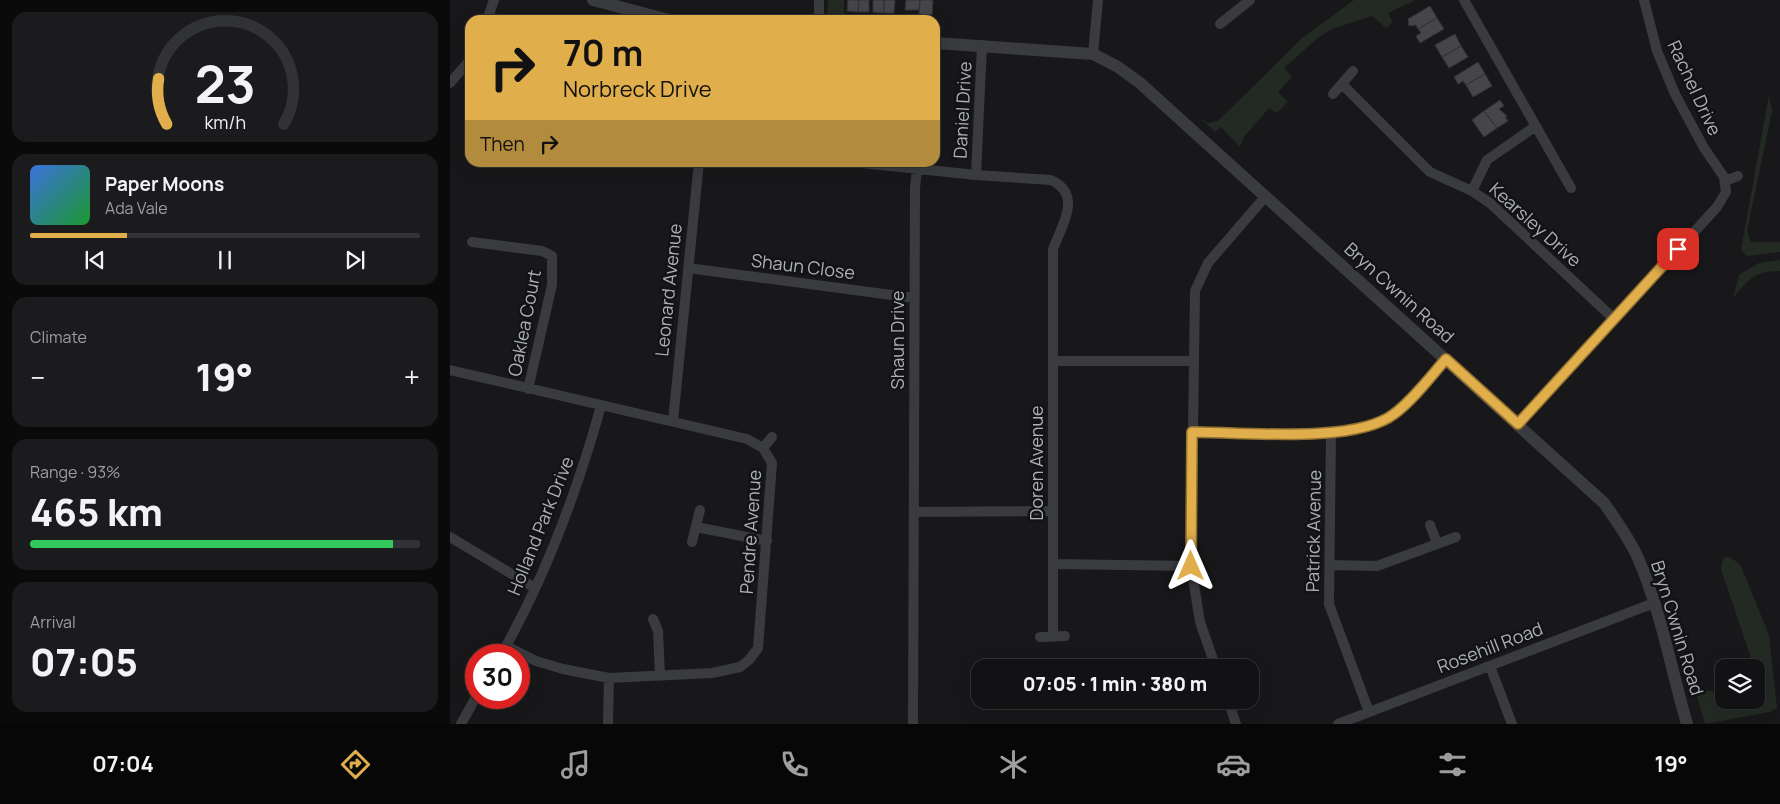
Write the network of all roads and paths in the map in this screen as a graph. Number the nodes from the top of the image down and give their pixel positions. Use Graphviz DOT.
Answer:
graph roads {
  1 [pos="494,0"];
  2 [pos="819,0"];
  3 [pos="1098,0"];
  4 [pos="1464,0"];
  5 [pos="1644,0"];
  6 [pos="597,1"];
  7 [pos="1245,2"];
  8 [pos="489,15"];
  9 [pos="650,15"];
  10 [pos="819,15"];
  11 [pos="1220,24"];
  12 [pos="940,43"];
  13 [pos="982,46"];
  14 [pos="1093,54"];
  15 [pos="465,66"];
  16 [pos="1353,71"];
  17 [pos="450,83"];
  18 [pos="1342,84"];
  19 [pos="1333,94"];
  20 [pos="1536,126"];
  21 [pos="698,167"];
  22 [pos="898,167"];
  23 [pos="917,169"];
  24 [pos="976,175"];
  25 [pos="1738,176"];
  26 [pos="1726,183"];
  27 [pos="1571,188"];
  28 [pos="1472,191"];
  29 [pos="1265,197"];
  30 [pos="472,242"];
  31 [pos="688,268"];
  32 [pos="914,298"];
  33 [pos="1614,319"];
  34 [pos="1446,359"];
  35 [pos="1053,361"];
  36 [pos="1193,361"];
  37 [pos="450,370"];
  38 [pos="528,389"];
  39 [pos="601,406"];
  40 [pos="673,421"];
  41 [pos="1518,424"];
  42 [pos="1192,432"];
  43 [pos="1331,433"];
  44 [pos="772,437"];
  45 [pos="763,448"];
  46 [pos="700,510"];
  47 [pos="1054,511"];
  48 [pos="914,512"];
  49 [pos="1430,525"];
  50 [pos="696,527"];
  51 [pos="450,537"];
  52 [pos="1456,537"];
  53 [pos="767,541"];
  54 [pos="692,542"];
  55 [pos="1437,543"];
  56 [pos="1054,564"];
  57 [pos="1330,565"];
  58 [pos="1191,566"];
  59 [pos="536,588"];
  60 [pos="1654,603"];
  61 [pos="653,619"];
  62 [pos="1065,636"];
  63 [pos="1040,637"];
  64 [pos="1053,637"];
  65 [pos="507,644"];
  66 [pos="530,659"];
  67 [pos="1213,659"];
  68 [pos="1490,666"];
  69 [pos="660,676"];
  70 [pos="608,678"];
  71 [pos="469,709"];
  72 [pos="1231,709"];
  73 [pos="1369,712"];
  74 [pos="461,724"];
  75 [pos="608,724"];
  76 [pos="913,724"];
  77 [pos="1236,724"];
  78 [pos="1338,724"];
  79 [pos="1512,724"];
  80 [pos="1687,724"];
  1 -- 8 [label="street"];
  2 -- 10 [label="street"];
  3 -- 14 [label="street"];
  4 -- 20 [label="street"];
  5 -- 26 [label="street, Rachel Drive"];
  6 -- 9 [label="street"];
  7 -- 11 [label="street"];
  12 -- 13 [label="street, Bryn Cwnin Road"];
  13 -- 14 [label="street, Bryn Cwnin Road"];
  13 -- 24 [label="street, Daniel Drive"];
  14 -- 29 [label="street, Bryn Cwnin Road"];
  15 -- 17 [label="street"];
  16 -- 18 [label="street"];
  18 -- 19 [label="street"];
  18 -- 28 [label="street, Kearsley Drive"];
  20 -- 27 [label="street"];
  20 -- 28 [label="street"];
  21 -- 31 [label="street, Leonard Avenue"];
  22 -- 23 [label="street, Doren Avenue"];
  23 -- 24 [label="street, Doren Avenue"];
  23 -- 32 [label="street, Shaun Drive"];
  24 -- 35 [label="street, Doren Avenue"];
  25 -- 26 [label="street"];
  26 -- 33 [label="street"];
  28 -- 33 [label="street, Kearsley Drive"];
  29 -- 34 [label="street, Bryn Cwnin Road"];
  29 -- 36 [label="street"];
  30 -- 38 [label="street, Oaklea Court"];
  31 -- 32 [label="street, Shaun Close"];
  31 -- 40 [label="street, Leonard Avenue"];
  32 -- 48 [label="street, Shaun Drive"];
  33 -- 41 [label="street"];
  34 -- 41 [label="street, Bryn Cwnin Road"];
  34 -- 43 [label="street"];
  35 -- 36 [label="street"];
  35 -- 47 [label="street, Doren Avenue"];
  36 -- 42 [label="street"];
  37 -- 38 [label="street, Pendre Avenue"];
  38 -- 39 [label="street, Pendre Avenue"];
  39 -- 40 [label="street, Pendre Avenue"];
  39 -- 59 [label="street, Holland Park Drive"];
  40 -- 45 [label="street, Pendre Avenue"];
  41 -- 60 [label="street, Bryn Cwnin Road"];
  42 -- 43 [label="street"];
  42 -- 58 [label="street"];
  43 -- 57 [label="street, Patrick Avenue"];
  44 -- 45 [label="street"];
  45 -- 53 [label="street, Pendre Avenue"];
  46 -- 50 [label="street"];
  47 -- 48 [label="street"];
  47 -- 56 [label="street, Doren Avenue"];
  48 -- 76 [label="street, Shaun Drive"];
  49 -- 55 [label="street"];
  50 -- 53 [label="street"];
  50 -- 54 [label="street"];
  51 -- 59 [label="street"];
  52 -- 55 [label="street"];
  53 -- 69 [label="street, Pendre Avenue"];
  55 -- 57 [label="street"];
  56 -- 58 [label="street"];
  56 -- 64 [label="street, Doren Avenue"];
  57 -- 73 [label="street, Patrick Avenue"];
  58 -- 67 [label="street"];
  59 -- 65 [label="street, Holland Park Drive"];
  60 -- 68 [label="street, Rosehill Road"];
  60 -- 80 [label="street, Bryn Cwnin Road"];
  61 -- 69 [label="street"];
  62 -- 64 [label="street"];
  63 -- 64 [label="street"];
  66 -- 70 [label="street, Pendre Avenue"];
  68 -- 73 [label="street, Rosehill Road"];
  68 -- 79 [label="street"];
  69 -- 70 [label="street, Pendre Avenue"];
  70 -- 75 [label="street"];
  71 -- 74 [label="street"];
  72 -- 77 [label="street"];
  73 -- 78 [label="street, Rosehill Road"];
}
